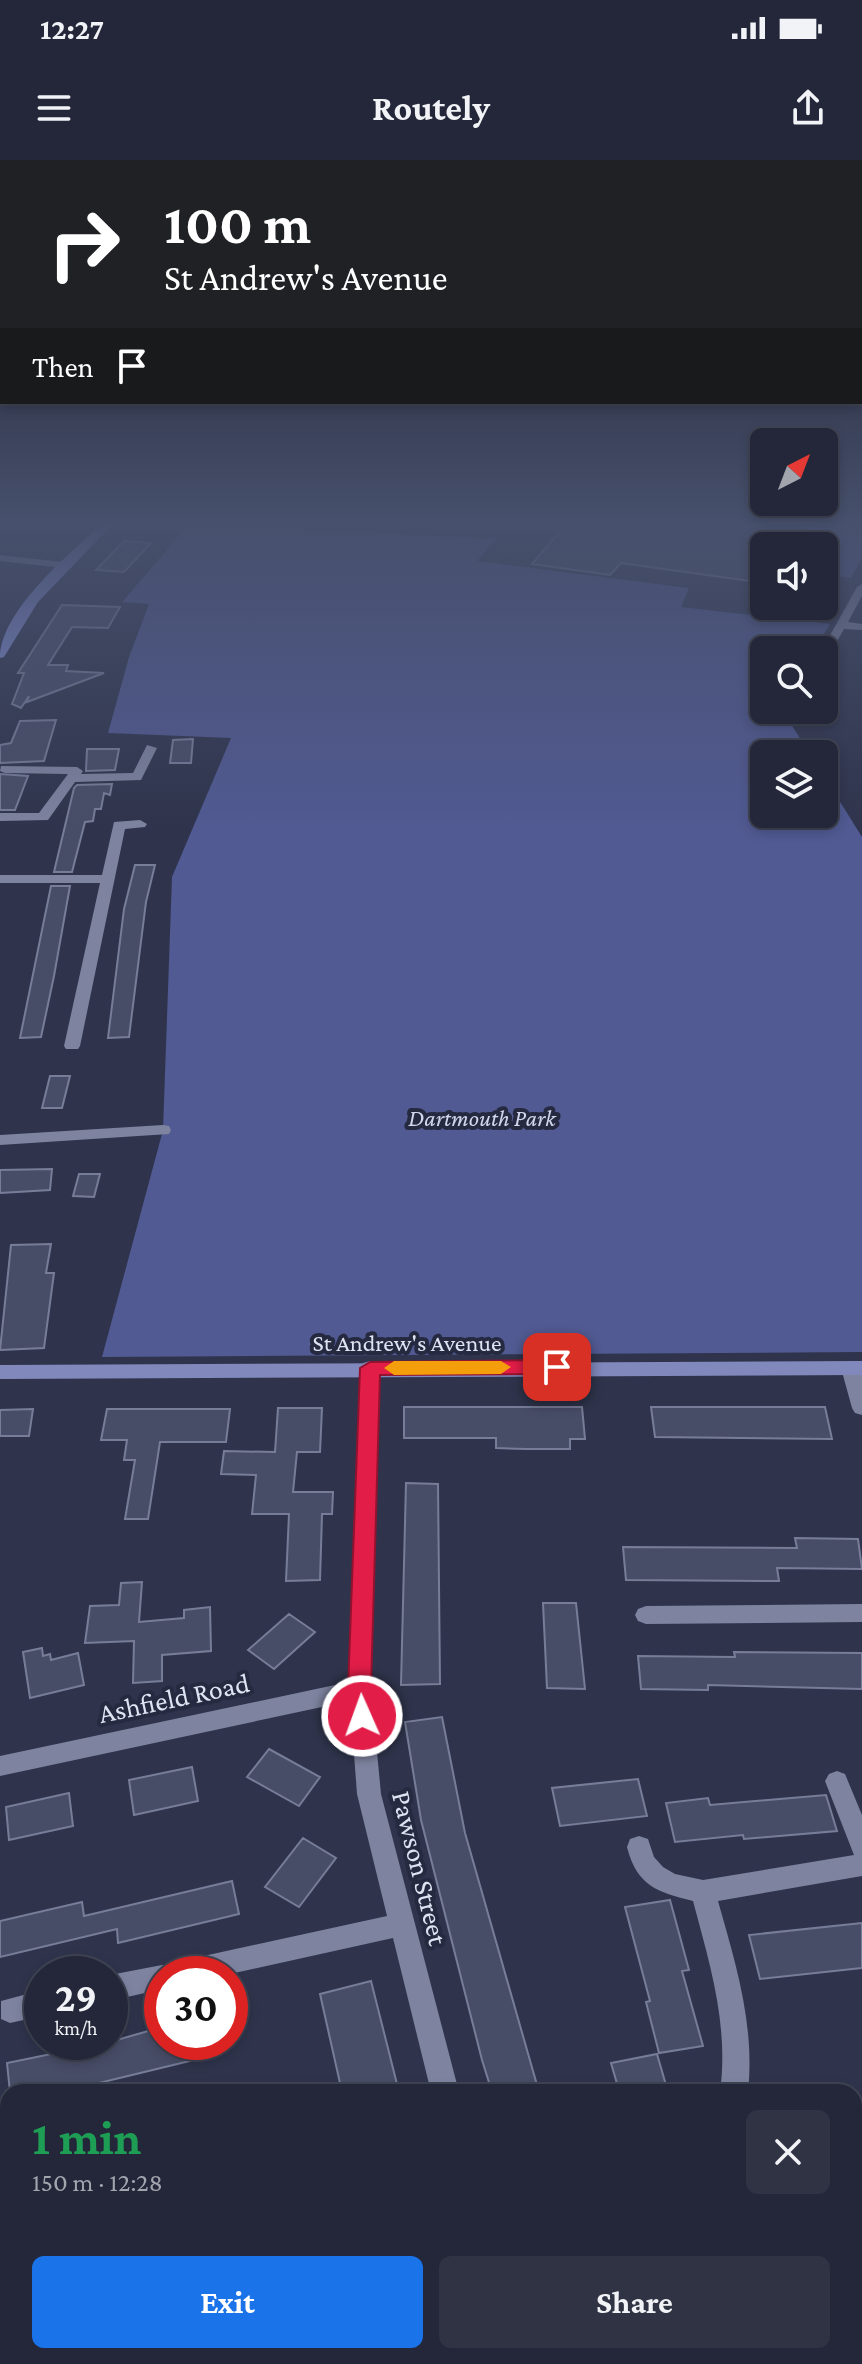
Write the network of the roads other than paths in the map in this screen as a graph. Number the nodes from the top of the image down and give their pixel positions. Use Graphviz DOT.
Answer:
graph roads {
  1 [pos="14,627"];
  2 [pos="0,651"];
  3 [pos="151,748"];
  4 [pos="5,769"];
  5 [pos="74,778"];
  6 [pos="0,817"];
  7 [pos="140,824"];
  8 [pos="103,825"];
  9 [pos="119,825"];
  10 [pos="0,879"];
  11 [pos="108,879"];
  12 [pos="72,1046"];
  13 [pos="163,1130"];
  14 [pos="0,1140"];
  15 [pos="370,1368"];
  16 [pos="856,1368"];
  17 [pos="0,1372"];
  18 [pos="862,1408"];
  19 [pos="862,1613"];
  20 [pos="646,1615"];
  21 [pos="360,1689"];
  22 [pos="0,1766"];
  23 [pos="837,1781"];
  24 [pos="639,1847"];
  25 [pos="862,1847"];
  26 [pos="862,1865"];
  27 [pos="703,1892"];
  28 [pos="403,1924"];
  29 [pos="248,1958"];
  30 [pos="24,2007"];
  31 [pos="10,2010"];
  32 [pos="443,2084"];
  33 [pos="735,2084"];
  1 -- 2 [label="main road"];
  3 -- 5 [label="street"];
  4 -- 5 [label="street"];
  5 -- 6 [label="street"];
  7 -- 9 [label="street"];
  8 -- 9 [label="street"];
  9 -- 11 [label="street"];
  10 -- 11 [label="street"];
  11 -- 12 [label="street"];
  13 -- 14 [label="street"];
  15 -- 16 [label="street, St Andrew's Avenue"];
  15 -- 17 [label="street, St Andrew's Avenue"];
  15 -- 21 [label="street, Pawson Street"];
  16 -- 18 [label="street"];
  19 -- 20 [label="street"];
  21 -- 22 [label="street, Ashfield Road"];
  21 -- 28 [label="street, Pawson Street"];
  23 -- 25 [label="street"];
  24 -- 27 [label="street"];
  26 -- 27 [label="street"];
  27 -- 33 [label="street"];
  28 -- 29 [label="street"];
  28 -- 32 [label="street, Pawson Street"];
  30 -- 31 [label="street"];
}
